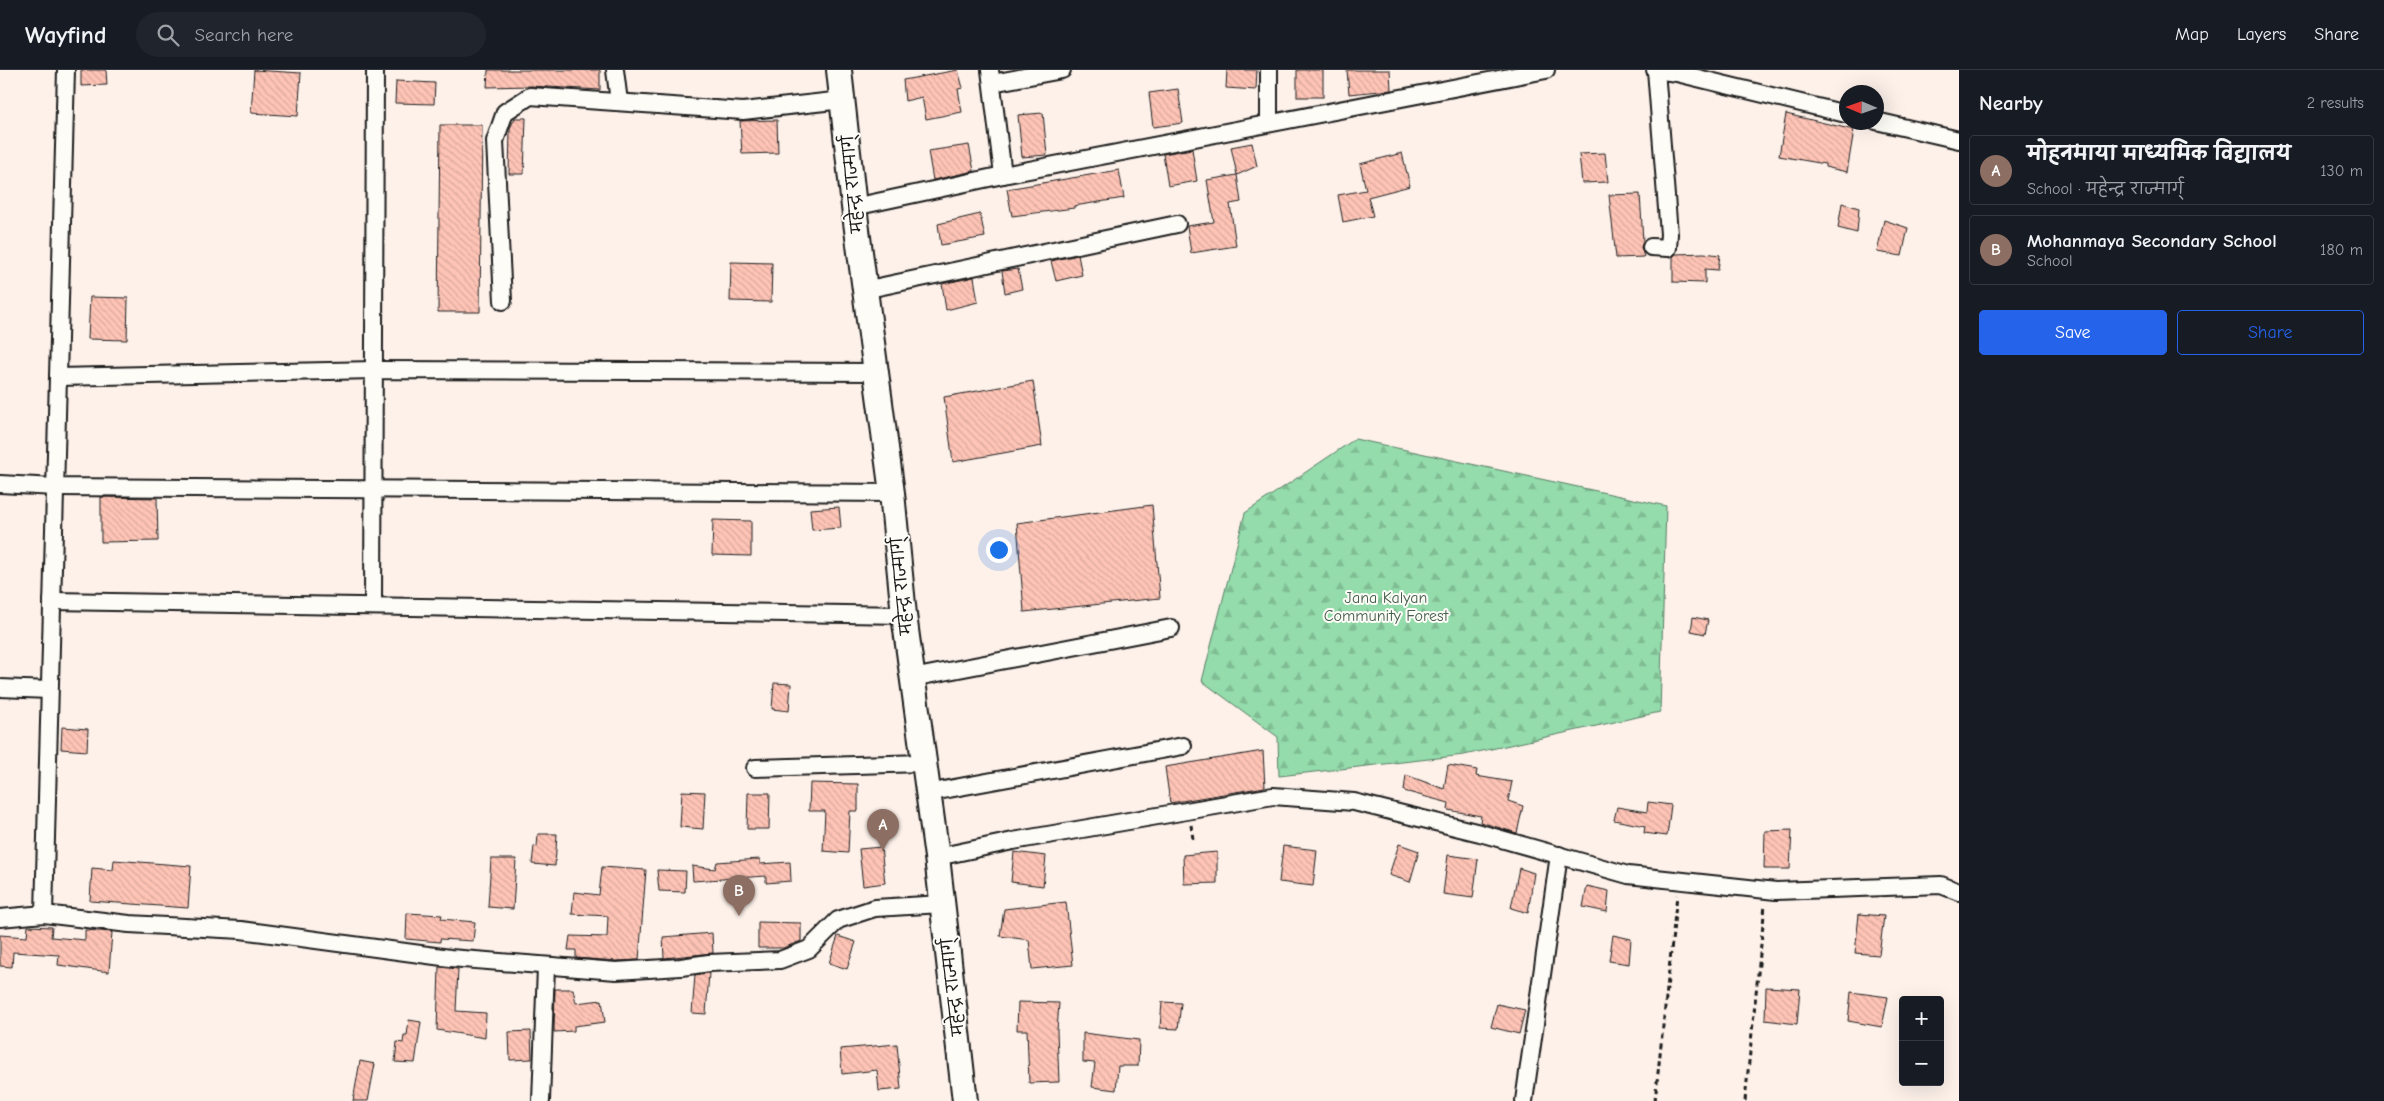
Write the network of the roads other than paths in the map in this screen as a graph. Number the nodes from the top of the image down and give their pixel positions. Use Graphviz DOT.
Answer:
graph roads {
  1 [pos="66,70"];
  2 [pos="375,70"];
  3 [pos="615,70"];
  4 [pos="839,70"];
  5 [pos="1062,70"];
  6 [pos="1269,70"];
  7 [pos="1546,70"];
  8 [pos="1655,70"];
  9 [pos="1497,75"];
  10 [pos="991,77"];
  11 [pos="843,100"];
  12 [pos="619,102"];
  13 [pos="1839,112"];
  14 [pos="1884,123"];
  15 [pos="1269,124"];
  16 [pos="1959,140"];
  17 [pos="1003,175"];
  18 [pos="854,207"];
  19 [pos="1177,224"];
  20 [pos="1651,246"];
  21 [pos="864,290"];
  22 [pos="503,301"];
  23 [pos="375,370"];
  24 [pos="875,372"];
  25 [pos="58,377"];
  26 [pos="0,484"];
  27 [pos="55,487"];
  28 [pos="374,489"];
  29 [pos="892,493"];
  30 [pos="52,600"];
  31 [pos="373,605"];
  32 [pos="904,615"];
  33 [pos="1171,628"];
  34 [pos="912,678"];
  35 [pos="0,688"];
  36 [pos="49,690"];
  37 [pos="1183,746"];
  38 [pos="923,763"];
  39 [pos="755,768"];
  40 [pos="927,793"];
  41 [pos="1559,855"];
  42 [pos="937,857"];
  43 [pos="1959,892"];
  44 [pos="942,904"];
  45 [pos="44,914"];
  46 [pos="0,918"];
  47 [pos="546,967"];
  48 [pos="541,1101"];
  49 [pos="965,1101"];
  50 [pos="1524,1101"];
  1 -- 25 [label="street"];
  2 -- 23 [label="street"];
  3 -- 12 [label="street"];
  4 -- 11 [label="highway, महेन्द्र राज्मार्ग्"];
  5 -- 10 [label="street"];
  6 -- 15 [label="street"];
  7 -- 9 [label="street"];
  8 -- 13 [label="street"];
  8 -- 20 [label="street"];
  9 -- 15 [label="street"];
  10 -- 17 [label="street"];
  11 -- 12 [label="street"];
  11 -- 18 [label="highway, महेन्द्र राज्मार्ग्"];
  12 -- 22 [label="street"];
  14 -- 16 [label="street"];
  15 -- 17 [label="street"];
  17 -- 18 [label="street"];
  18 -- 21 [label="highway, महेन्द्र राज्मार्ग्"];
  19 -- 21 [label="street"];
  21 -- 24 [label="highway, महेन्द्र राज्मार्ग्"];
  23 -- 24 [label="street"];
  23 -- 25 [label="street"];
  23 -- 28 [label="street"];
  24 -- 29 [label="highway, महेन्द्र राज्मार्ग्"];
  25 -- 27 [label="street"];
  26 -- 27 [label="street"];
  27 -- 28 [label="street"];
  27 -- 30 [label="street"];
  28 -- 29 [label="street"];
  28 -- 31 [label="street"];
  29 -- 32 [label="highway, महेन्द्र राज्मार्ग्"];
  30 -- 31 [label="street"];
  30 -- 36 [label="street"];
  31 -- 32 [label="street"];
  32 -- 34 [label="highway, महेन्द्र राज्मार्ग्"];
  33 -- 34 [label="street"];
  34 -- 38 [label="highway, महेन्द्र राज्मार्ग्"];
  35 -- 36 [label="street"];
  36 -- 45 [label="street"];
  37 -- 40 [label="street"];
  38 -- 39 [label="street"];
  38 -- 40 [label="highway, महेन्द्र राज्मार्ग्"];
  40 -- 42 [label="highway, महेन्द्र राज्मार्ग्"];
  41 -- 42 [label="street"];
  41 -- 43 [label="street"];
  41 -- 50 [label="street"];
  42 -- 44 [label="highway, महेन्द्र राज्मार्ग्"];
  44 -- 47 [label="street"];
  44 -- 49 [label="highway, महेन्द्र राज्मार्ग्"];
  45 -- 46 [label="street"];
  45 -- 47 [label="street"];
  47 -- 48 [label="street"];
}
